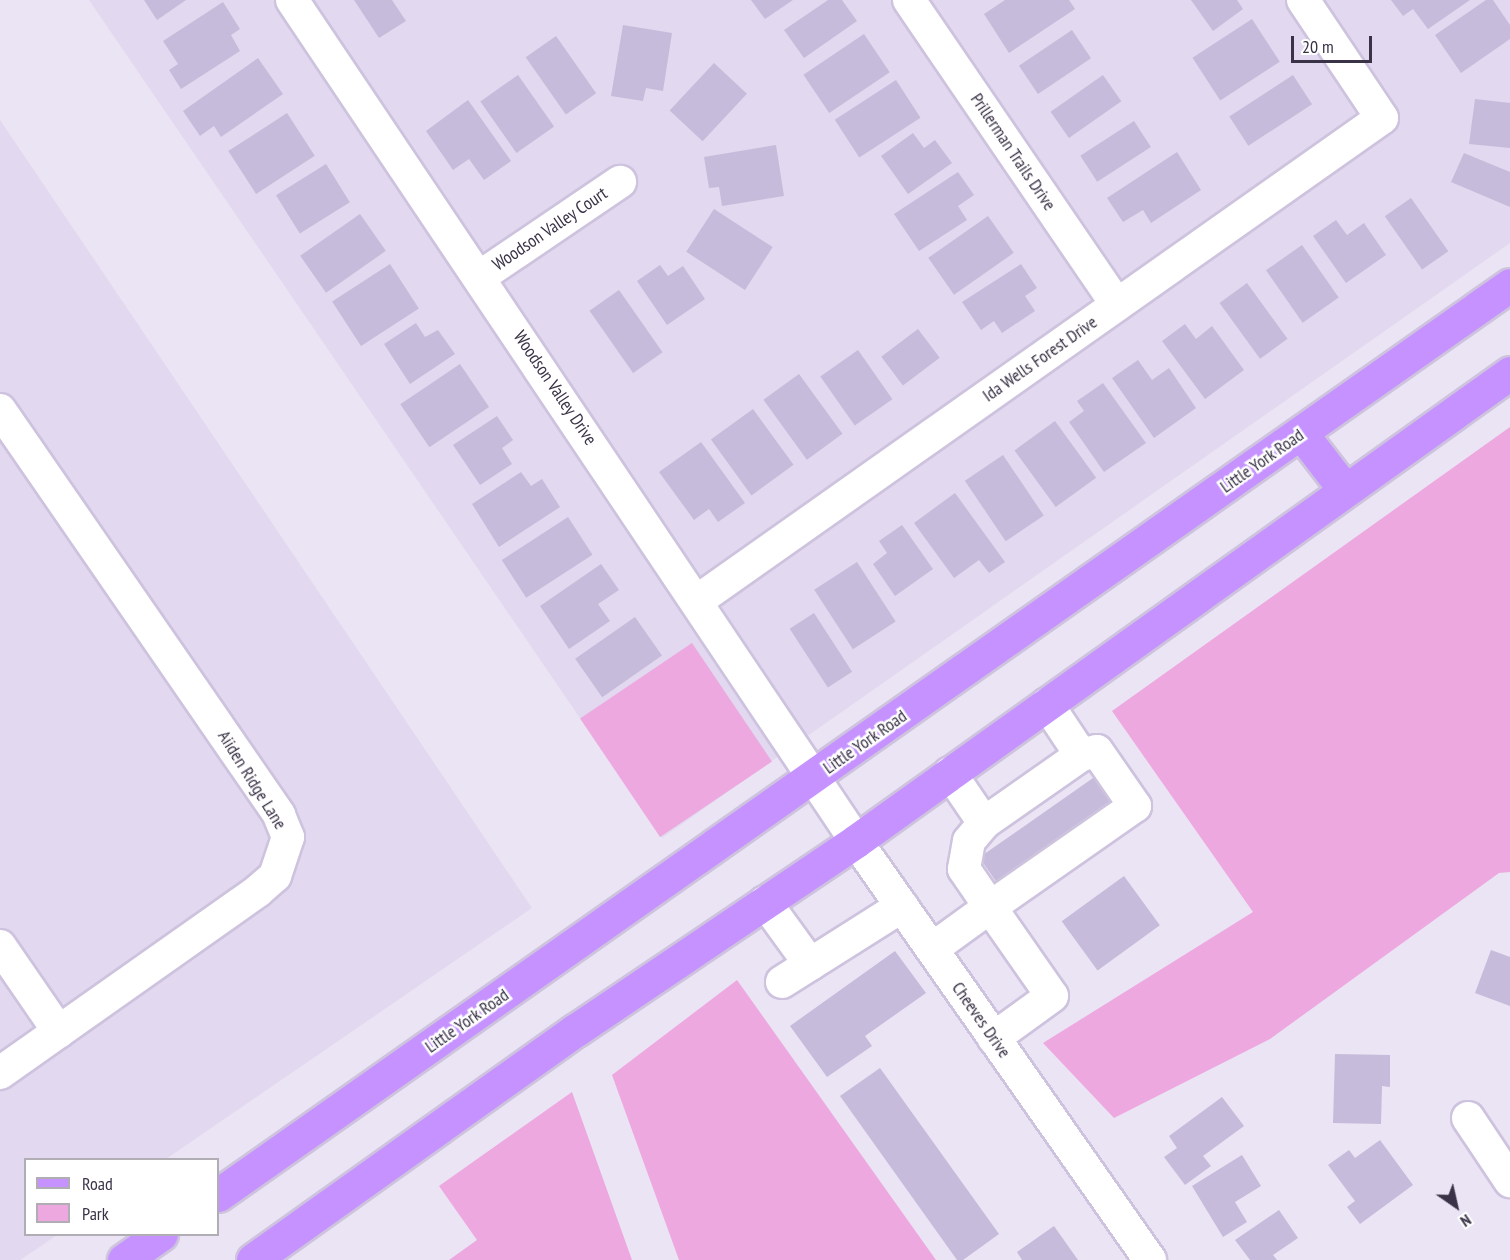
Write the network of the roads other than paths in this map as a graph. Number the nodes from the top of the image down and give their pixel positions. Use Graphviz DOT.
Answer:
graph roads {
  1 [pos="292,0"];
  2 [pos="909,0"];
  3 [pos="1303,0"];
  4 [pos="620,182"];
  5 [pos="480,276"];
  6 [pos="1510,285"];
  7 [pos="1117,304"];
  8 [pos="1510,373"];
  9 [pos="0,410"];
  10 [pos="1301,433"];
  11 [pos="1345,490"];
  12 [pos="697,601"];
  13 [pos="1047,704"];
  14 [pos="1081,755"];
  15 [pos="950,773"];
  16 [pos="814,778"];
  17 [pos="984,823"];
  18 [pos="856,840"];
  19 [pos="765,902"];
  20 [pos="902,906"];
  21 [pos="990,907"];
  22 [pos="0,946"];
  23 [pos="932,949"];
  24 [pos="810,964"];
  25 [pos="782,982"];
  26 [pos="59,1032"];
  27 [pos="994,1038"];
  28 [pos="0,1073"];
  29 [pos="1468,1118"];
  30 [pos="1510,1181"];
  31 [pos="219,1194"];
  32 [pos="158,1236"];
  33 [pos="124,1260"];
  34 [pos="253,1260"];
  35 [pos="1150,1260"];
  1 -- 5 [label="street, Woodson Valley Drive"];
  2 -- 7 [label="street, Prillerman Trails Drive"];
  3 -- 7 [label="street, Ida Wells Forest Drive"];
  4 -- 5 [label="street, Woodson Valley Court"];
  5 -- 12 [label="street, Woodson Valley Drive"];
  6 -- 10 [label="main road, Little York Road"];
  7 -- 12 [label="street, Ida Wells Forest Drive"];
  8 -- 11 [label="main road"];
  9 -- 26 [label="street, Aiiden Ridge Lane"];
  10 -- 11 [label="main road"];
  10 -- 16 [label="main road, Little York Road"];
  11 -- 13 [label="main road"];
  12 -- 16 [label="street, Woodson Valley Drive"];
  13 -- 14 [label="street"];
  13 -- 15 [label="main road"];
  14 -- 17 [label="street"];
  14 -- 21 [label="street"];
  15 -- 17 [label="street"];
  15 -- 18 [label="main road"];
  16 -- 18 [label="street, Cheeves Drive"];
  16 -- 31 [label="main road, Little York Road"];
  17 -- 21 [label="street"];
  18 -- 19 [label="main road"];
  18 -- 20 [label="street, Cheeves Drive"];
  19 -- 24 [label="street"];
  19 -- 34 [label="main road"];
  20 -- 23 [label="street, Cheeves Drive"];
  20 -- 24 [label="street"];
  21 -- 23 [label="street"];
  21 -- 27 [label="street"];
  22 -- 26 [label="street"];
  23 -- 27 [label="street, Cheeves Drive"];
  24 -- 25 [label="street"];
  26 -- 28 [label="street, Aiiden Ridge Lane"];
  27 -- 35 [label="street, Cheeves Drive"];
  29 -- 30 [label="street"];
  32 -- 33 [label="main road"];
}
